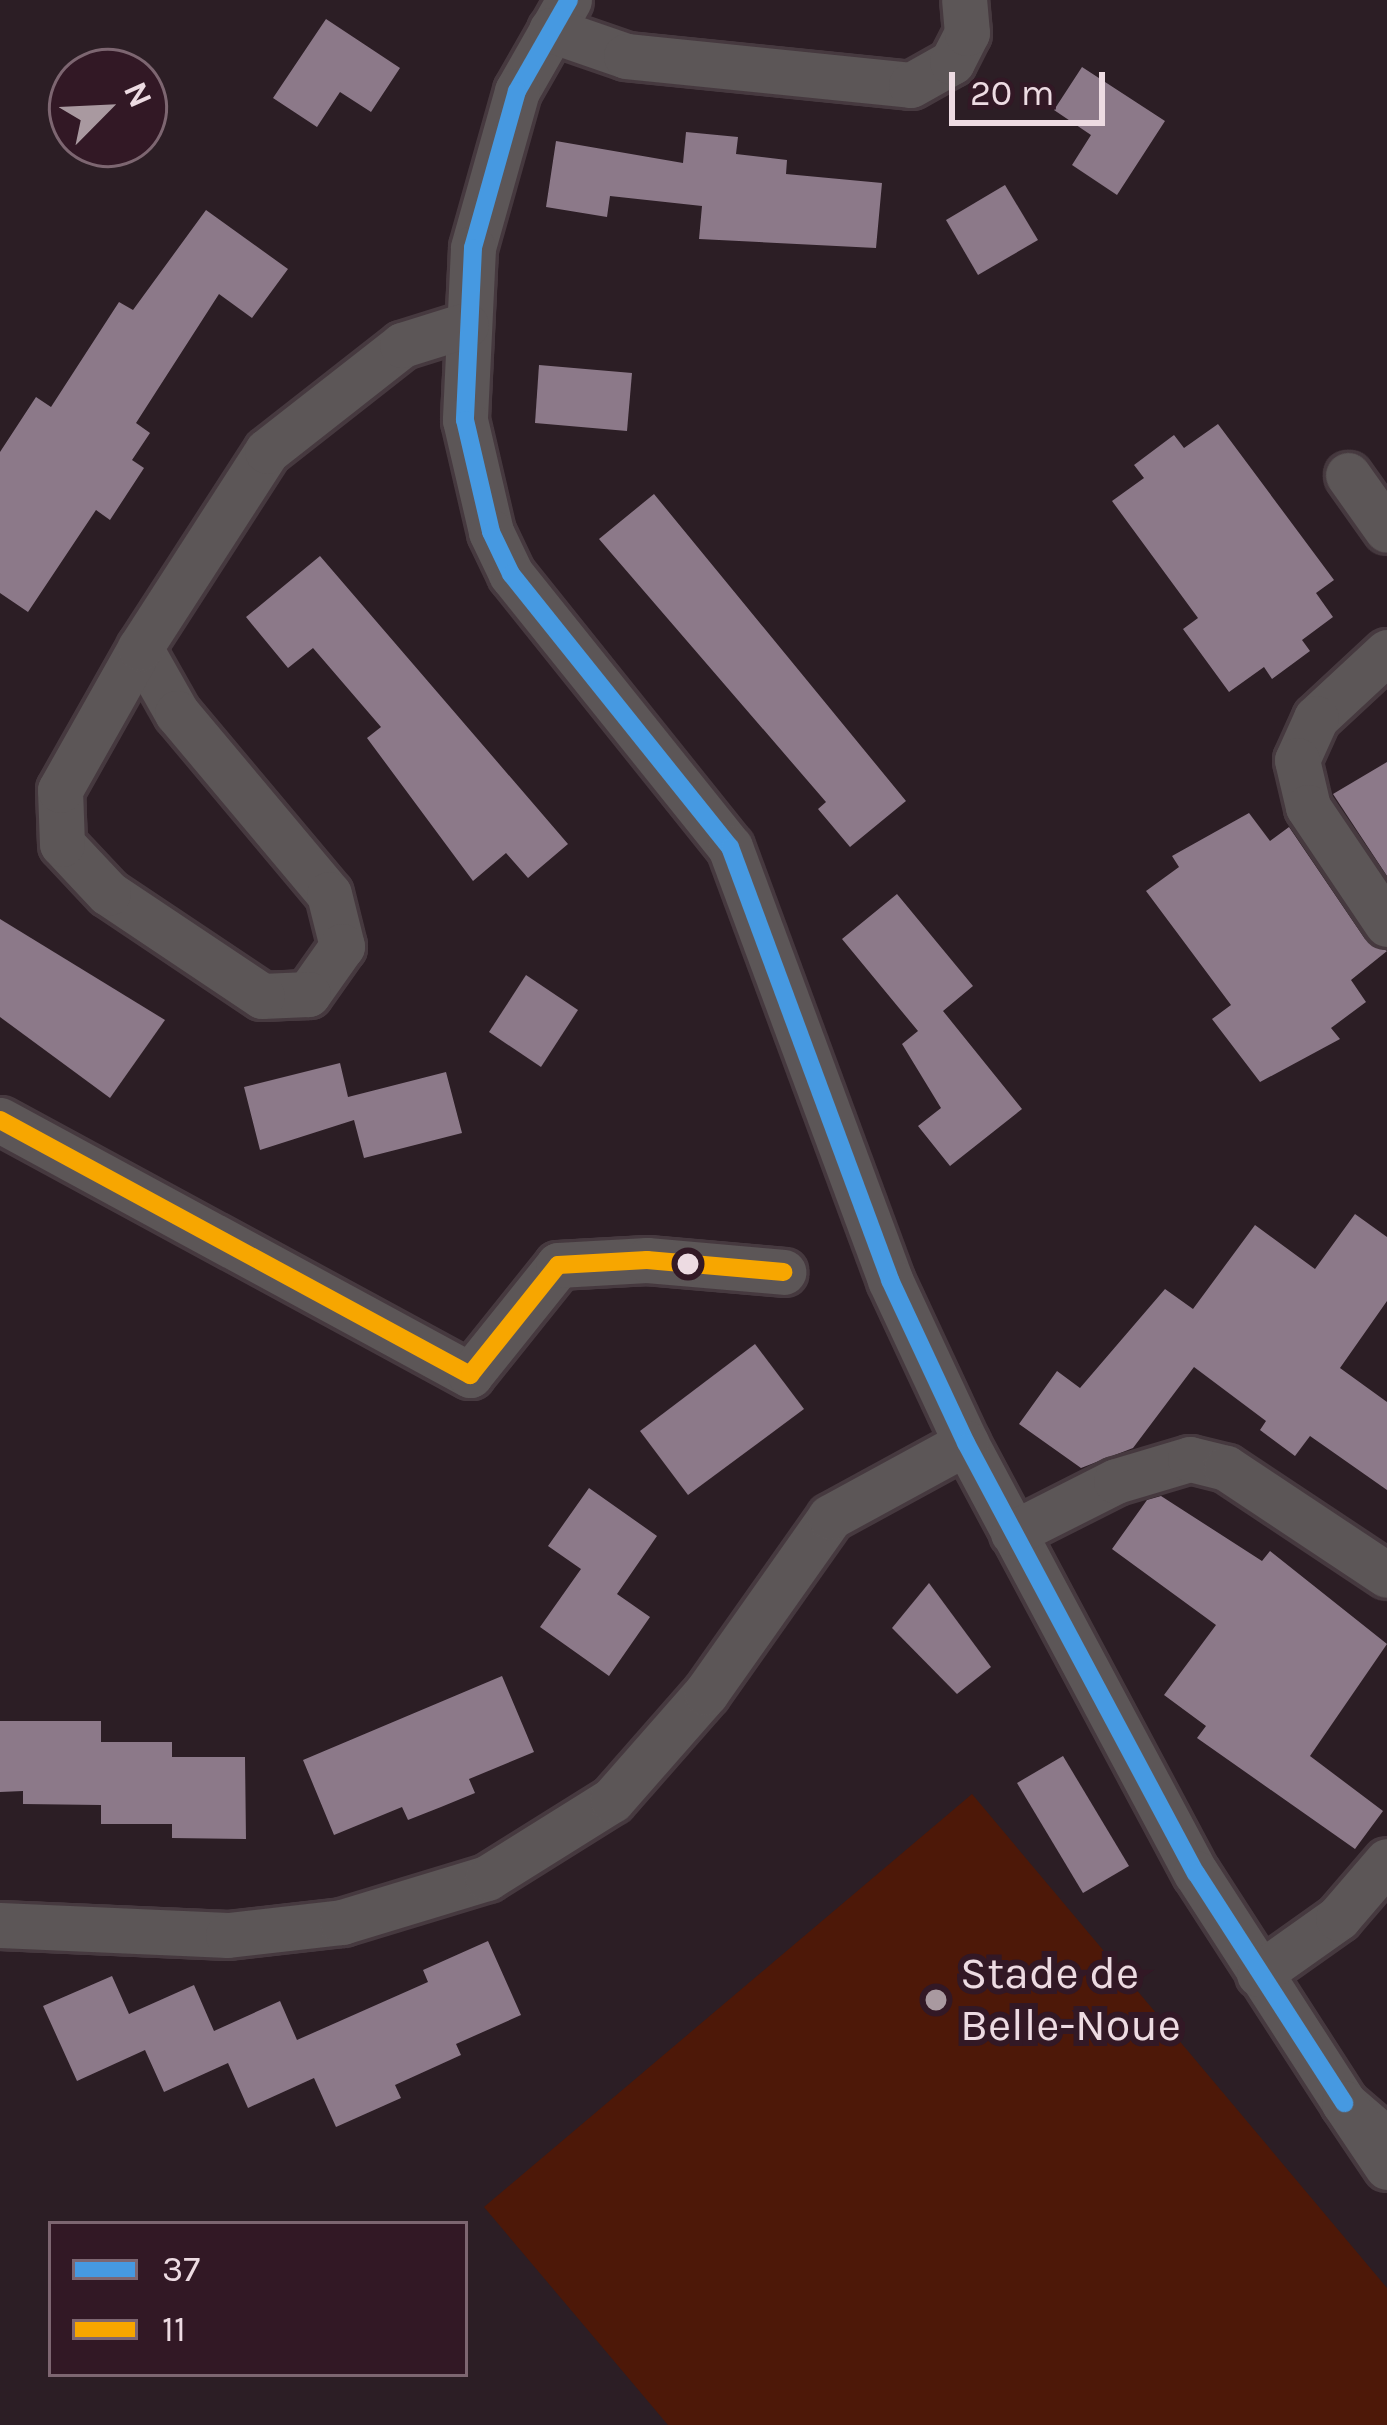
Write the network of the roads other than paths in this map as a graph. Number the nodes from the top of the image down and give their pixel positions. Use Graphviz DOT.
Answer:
graph roads {
  1 [pos="964,0"];
  2 [pos="560,15"];
  3 [pos="466,325"];
  4 [pos="1348,475"];
  5 [pos="1387,530"];
  6 [pos="140,648"];
  7 [pos="1387,652"];
  8 [pos="1387,924"];
  9 [pos="0,1120"];
  10 [pos="784,1272"];
  11 [pos="966,1443"];
  12 [pos="1013,1533"];
  13 [pos="1387,1575"];
  14 [pos="1387,1861"];
  15 [pos="0,1924"];
  16 [pos="1258,1974"];
  17 [pos="1344,2103"];
  18 [pos="1387,2140"];
  19 [pos="1387,2167"];
  1 -- 2 [label="street"];
  2 -- 3 [label="street"];
  3 -- 6 [label="street"];
  3 -- 11 [label="street"];
  4 -- 5 [label="street"];
  6 -- 6 [label="street"];
  7 -- 8 [label="street"];
  9 -- 10 [label="street"];
  11 -- 12 [label="street"];
  11 -- 15 [label="street"];
  12 -- 13 [label="street"];
  12 -- 16 [label="street"];
  14 -- 16 [label="street"];
  16 -- 17 [label="street"];
  17 -- 18 [label="street"];
  17 -- 19 [label="street"];
}
